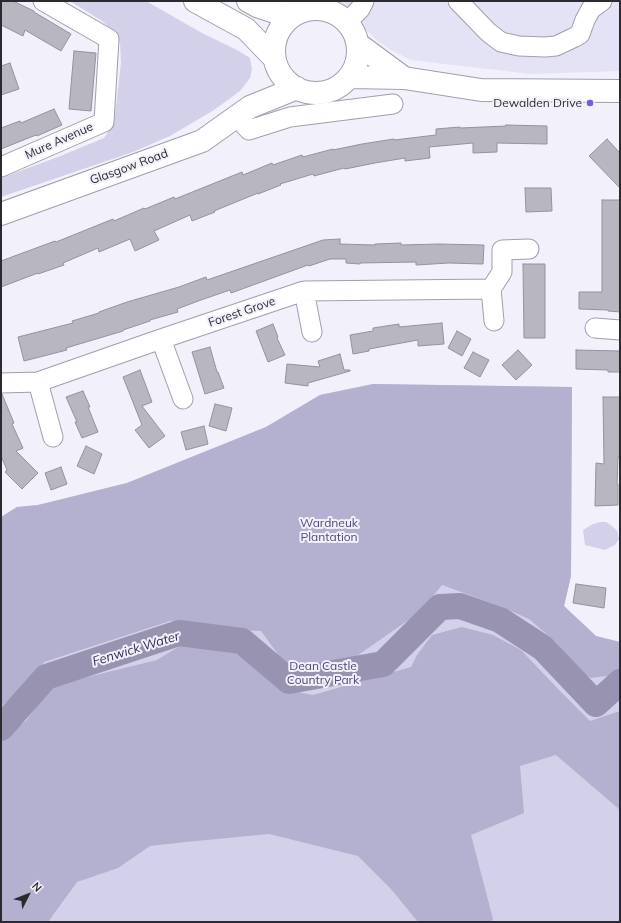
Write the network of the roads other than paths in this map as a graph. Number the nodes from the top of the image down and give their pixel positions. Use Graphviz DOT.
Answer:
graph roads {
  1 [pos="43,1"];
  2 [pos="196,1"];
  3 [pos="248,1"];
  4 [pos="364,1"];
  5 [pos="458,1"];
  6 [pos="602,1"];
  7 [pos="291,11"];
  8 [pos="347,21"];
  9 [pos="358,44"];
  10 [pos="277,65"];
  11 [pos="350,77"];
  12 [pos="404,78"];
  13 [pos="297,88"];
  14 [pos="620,92"];
  15 [pos="393,104"];
  16 [pos="243,112"];
  17 [pos="1,167"];
  18 [pos="1,214"];
  19 [pos="529,249"];
  20 [pos="491,289"];
  21 [pos="304,291"];
  22 [pos="494,321"];
  23 [pos="595,328"];
  24 [pos="620,330"];
  25 [pos="312,332"];
  26 [pos="161,339"];
  27 [pos="38,382"];
  28 [pos="1,384"];
  29 [pos="183,398"];
  30 [pos="53,437"];
  1 -- 17 [label="street, Mure Avenue"];
  2 -- 10 [label="main road"];
  3 -- 7 [label="main road"];
  4 -- 8 [label="street"];
  5 -- 6 [label="street"];
  7 -- 8 [label="main road"];
  7 -- 10 [label="main road"];
  8 -- 9 [label="main road"];
  9 -- 11 [label="main road"];
  9 -- 12 [label="main road"];
  10 -- 13 [label="main road"];
  10 -- 16 [label="main road, Glasgow Road"];
  11 -- 12 [label="main road"];
  11 -- 13 [label="main road"];
  12 -- 14 [label="main road"];
  13 -- 16 [label="main road, Glasgow Road"];
  15 -- 16 [label="street"];
  16 -- 18 [label="main road, Glasgow Road"];
  19 -- 20 [label="street"];
  20 -- 21 [label="street, Forest Grove"];
  20 -- 22 [label="street"];
  21 -- 25 [label="street"];
  21 -- 26 [label="street, Forest Grove"];
  23 -- 24 [label="street"];
  26 -- 27 [label="street, Forest Grove"];
  26 -- 29 [label="street"];
  27 -- 28 [label="street, Forest Grove"];
  27 -- 30 [label="street"];
}
